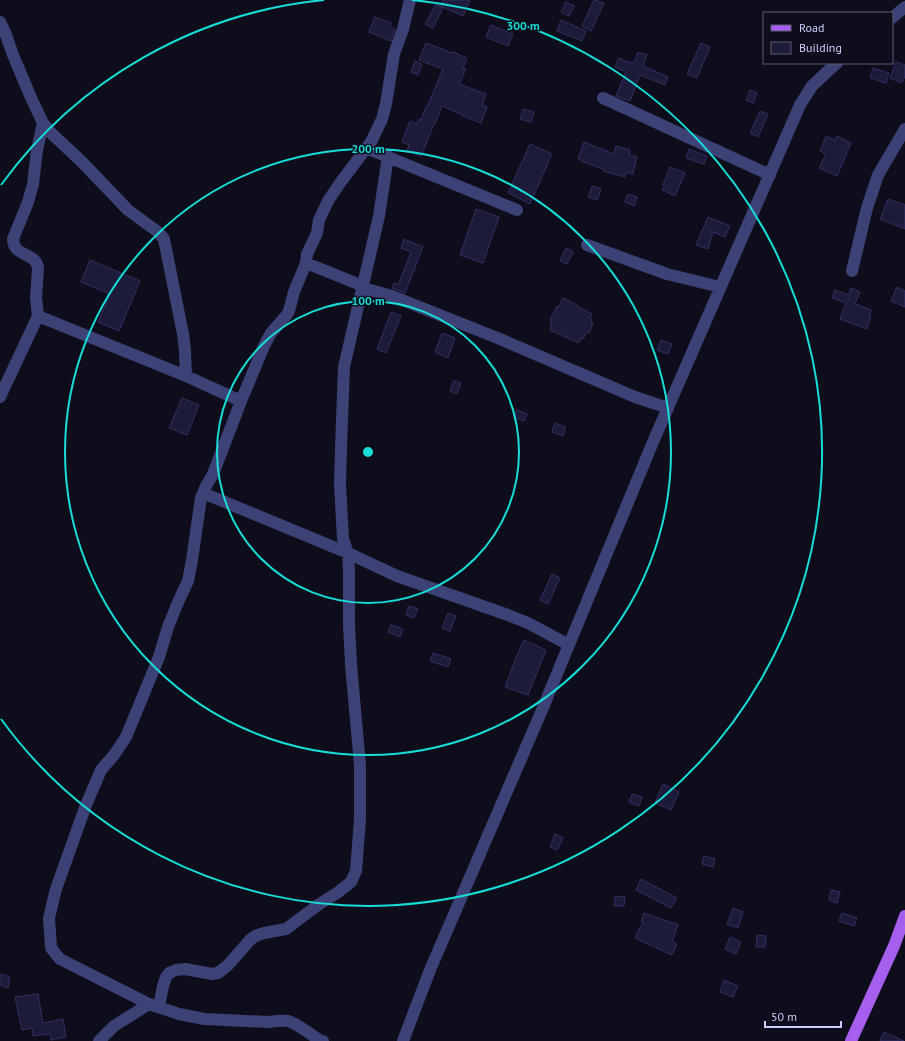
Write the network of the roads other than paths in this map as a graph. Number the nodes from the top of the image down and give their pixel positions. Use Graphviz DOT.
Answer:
graph roads {
  1 [pos="410,0"];
  2 [pos="905,7"];
  3 [pos="893,17"];
  4 [pos="0,22"];
  5 [pos="836,64"];
  6 [pos="603,98"];
  7 [pos="43,123"];
  8 [pos="905,129"];
  9 [pos="366,148"];
  10 [pos="388,156"];
  11 [pos="770,174"];
  12 [pos="517,210"];
  13 [pos="587,245"];
  14 [pos="306,263"];
  15 [pos="852,271"];
  16 [pos="363,286"];
  17 [pos="720,287"];
  18 [pos="38,316"];
  19 [pos="186,376"];
  20 [pos="0,398"];
  21 [pos="242,401"];
  22 [pos="668,408"];
  23 [pos="203,493"];
  24 [pos="348,553"];
  25 [pos="569,645"];
  26 [pos="905,916"];
  27 [pos="154,1005"];
  28 [pos="99,1041"];
  29 [pos="323,1041"];
  30 [pos="403,1041"];
  31 [pos="851,1041"];
  1 -- 9 [label="street"];
  2 -- 3 [label="street"];
  4 -- 7 [label="street"];
  5 -- 11 [label="street"];
  6 -- 11 [label="street"];
  7 -- 18 [label="street"];
  7 -- 19 [label="street"];
  8 -- 15 [label="street"];
  9 -- 10 [label="street"];
  9 -- 14 [label="street"];
  10 -- 12 [label="street"];
  10 -- 16 [label="street"];
  11 -- 17 [label="street"];
  13 -- 17 [label="street"];
  14 -- 16 [label="street"];
  14 -- 21 [label="street"];
  16 -- 22 [label="street"];
  16 -- 24 [label="street"];
  17 -- 22 [label="street"];
  18 -- 19 [label="street"];
  18 -- 20 [label="street"];
  19 -- 21 [label="street"];
  21 -- 23 [label="street"];
  22 -- 25 [label="street"];
  23 -- 24 [label="street"];
  23 -- 27 [label="street"];
  24 -- 25 [label="street"];
  24 -- 27 [label="street"];
  25 -- 30 [label="street"];
  26 -- 31 [label="main road"];
  27 -- 28 [label="street"];
  27 -- 29 [label="street"];
}
